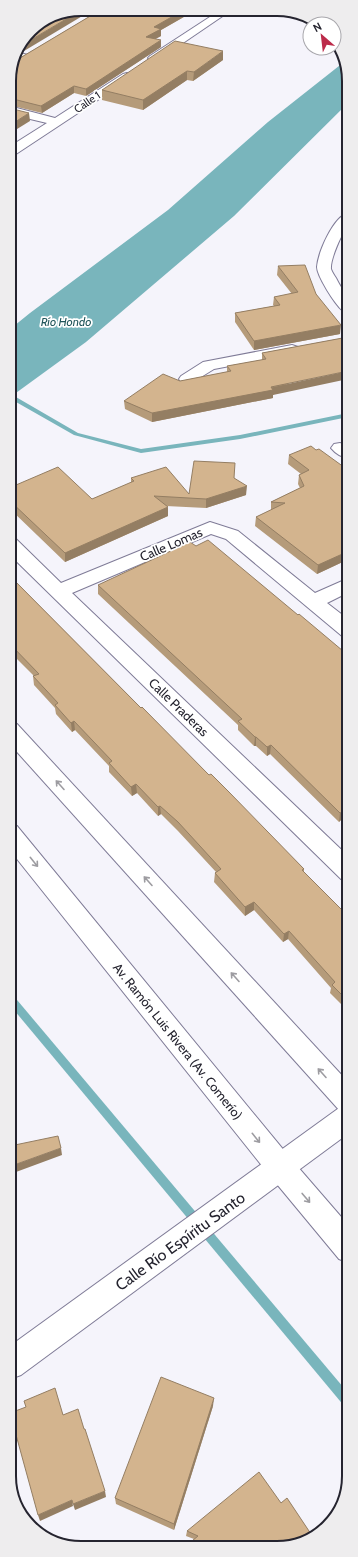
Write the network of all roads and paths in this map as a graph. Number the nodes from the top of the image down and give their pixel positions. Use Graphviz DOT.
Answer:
graph roads {
  1 [pos="217,16"];
  2 [pos="16,112"];
  3 [pos="58,122"];
  4 [pos="16,149"];
  5 [pos="342,224"];
  6 [pos="342,299"];
  7 [pos="307,347"];
  8 [pos="187,379"];
  9 [pos="16,550"];
  10 [pos="342,587"];
  11 [pos="59,591"];
  12 [pos="313,602"];
  13 [pos="342,625"];
  14 [pos="16,737"];
  15 [pos="16,841"];
  16 [pos="342,865"];
  17 [pos="342,1094"];
  18 [pos="342,1121"];
  19 [pos="281,1168"];
  20 [pos="342,1241"];
  21 [pos="16,1360"];
  1 -- 3 [label="street, Calle 1"];
  2 -- 3 [label="street"];
  3 -- 4 [label="street, Calle 1"];
  5 -- 6 [label="street"];
  7 -- 8 [label="street"];
  9 -- 11 [label="street, Calle Praderas"];
  10 -- 12 [label="street"];
  11 -- 12 [label="street, Calle Lomas"];
  11 -- 16 [label="street, Calle Praderas"];
  12 -- 13 [label="street, Calle Lomas"];
  17 -- 14 [label="street, one-way"];
  15 -- 19 [label="street, Av. Ramón Luis Rivera (Av. Comerío), one-way"];
  18 -- 19 [label="street, Calle Río Espíritu Santo"];
  19 -- 20 [label="street, Av. Ramón Luis Rivera (Av. Comerío), one-way"];
  19 -- 21 [label="street, Calle Río Espíritu Santo"];
}
